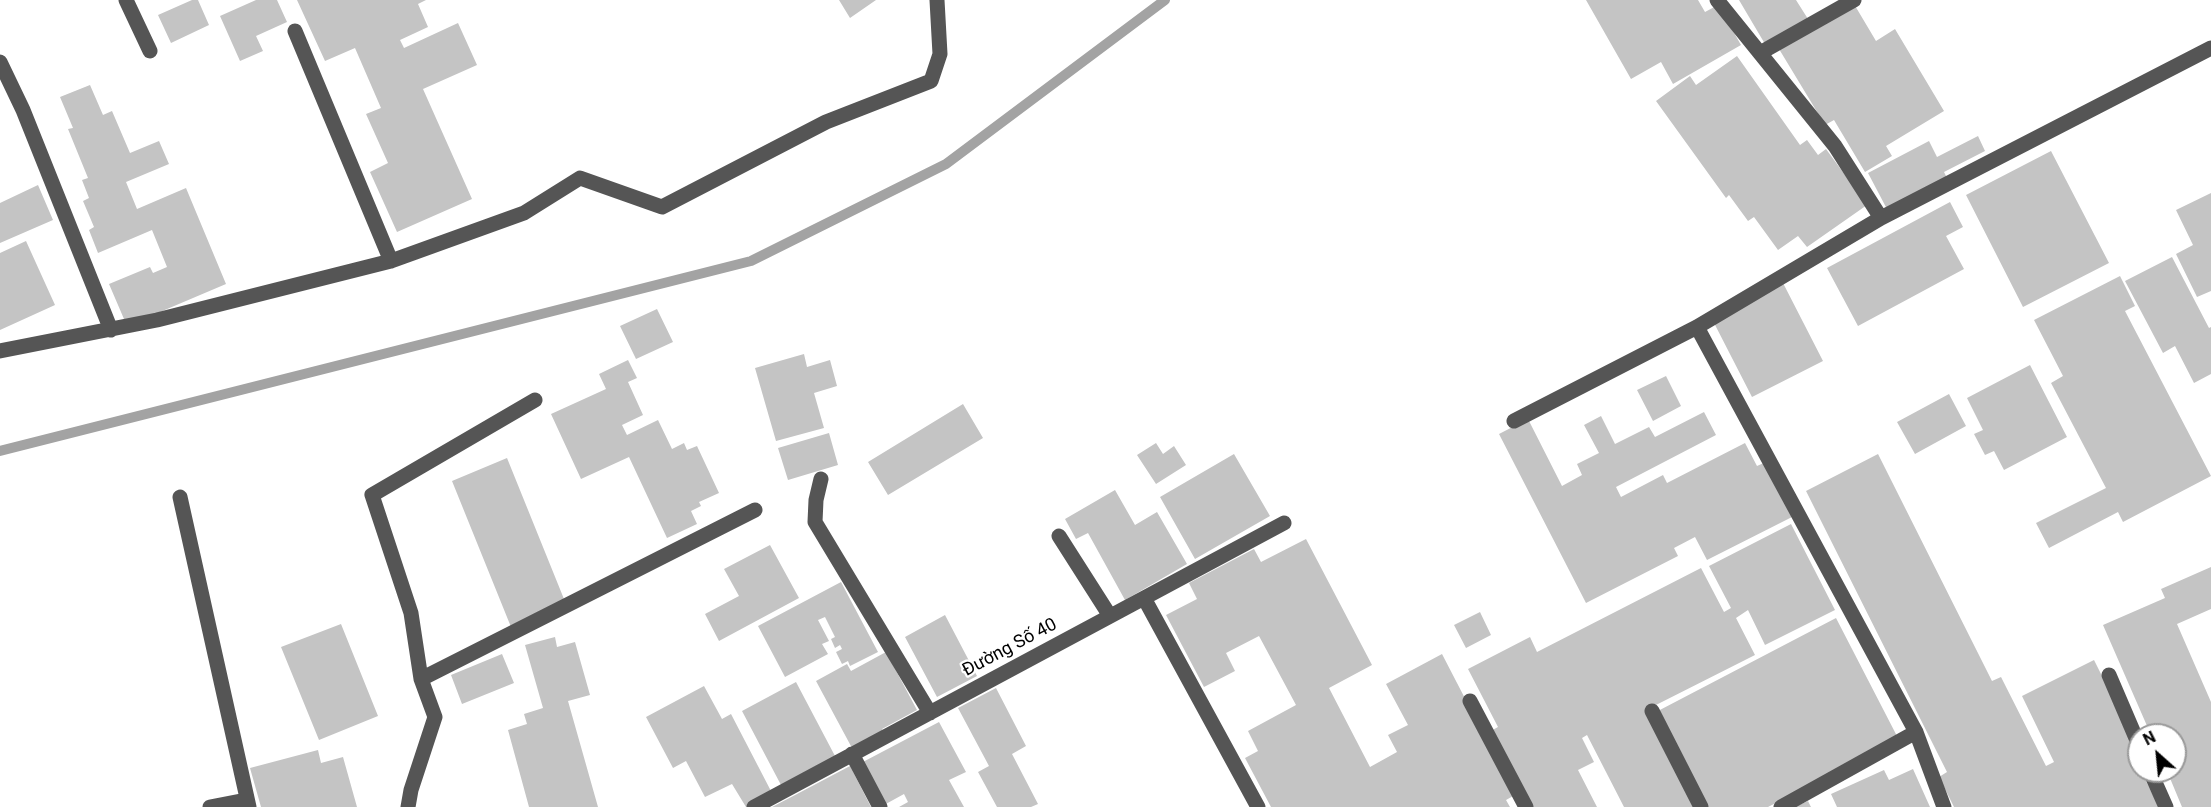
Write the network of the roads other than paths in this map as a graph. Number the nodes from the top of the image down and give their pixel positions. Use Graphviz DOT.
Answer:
graph roads {
  1 [pos="126,0"];
  2 [pos="937,0"];
  3 [pos="1717,0"];
  4 [pos="1854,0"];
  5 [pos="295,31"];
  6 [pos="2211,48"];
  7 [pos="150,51"];
  8 [pos="1760,53"];
  9 [pos="0,62"];
  10 [pos="1881,218"];
  11 [pos="391,261"];
  12 [pos="1697,327"];
  13 [pos="111,330"];
  14 [pos="0,351"];
  15 [pos="535,400"];
  16 [pos="1514,421"];
  17 [pos="821,479"];
  18 [pos="180,497"];
  19 [pos="755,510"];
  20 [pos="1284,523"];
  21 [pos="1059,536"];
  22 [pos="1144,598"];
  23 [pos="1110,616"];
  24 [pos="2109,675"];
  25 [pos="421,679"];
  26 [pos="1470,701"];
  27 [pos="1652,711"];
  28 [pos="930,713"];
  29 [pos="2130,723"];
  30 [pos="1916,732"];
  31 [pos="852,754"];
  32 [pos="2155,783"];
  33 [pos="247,803"];
  34 [pos="210,807"];
  35 [pos="408,807"];
  36 [pos="754,807"];
  37 [pos="880,807"];
  38 [pos="1258,807"];
  39 [pos="1526,807"];
  40 [pos="1701,807"];
  41 [pos="1781,807"];
  42 [pos="1944,807"];
  43 [pos="2166,807"];
  1 -- 7 [label="street"];
  2 -- 11 [label="street"];
  3 -- 8 [label="street"];
  4 -- 8 [label="street"];
  5 -- 11 [label="street"];
  6 -- 10 [label="street"];
  8 -- 10 [label="street"];
  9 -- 13 [label="street"];
  10 -- 12 [label="street"];
  11 -- 13 [label="street"];
  12 -- 16 [label="street"];
  12 -- 30 [label="street"];
  13 -- 14 [label="street"];
  15 -- 25 [label="street"];
  17 -- 28 [label="street"];
  18 -- 33 [label="street"];
  19 -- 25 [label="street"];
  20 -- 22 [label="street, Đường Số 40"];
  21 -- 23 [label="street"];
  22 -- 23 [label="street, Đường Số 40"];
  22 -- 38 [label="street"];
  23 -- 28 [label="street, Đường Số 40"];
  24 -- 29 [label="street"];
  25 -- 35 [label="street"];
  26 -- 39 [label="street"];
  27 -- 40 [label="street"];
  28 -- 31 [label="street, Đường Số 40"];
  30 -- 41 [label="street"];
  30 -- 42 [label="street"];
  31 -- 36 [label="street, Đường Số 40"];
  31 -- 37 [label="street"];
  32 -- 43 [label="street"];
  33 -- 34 [label="street"];
}
